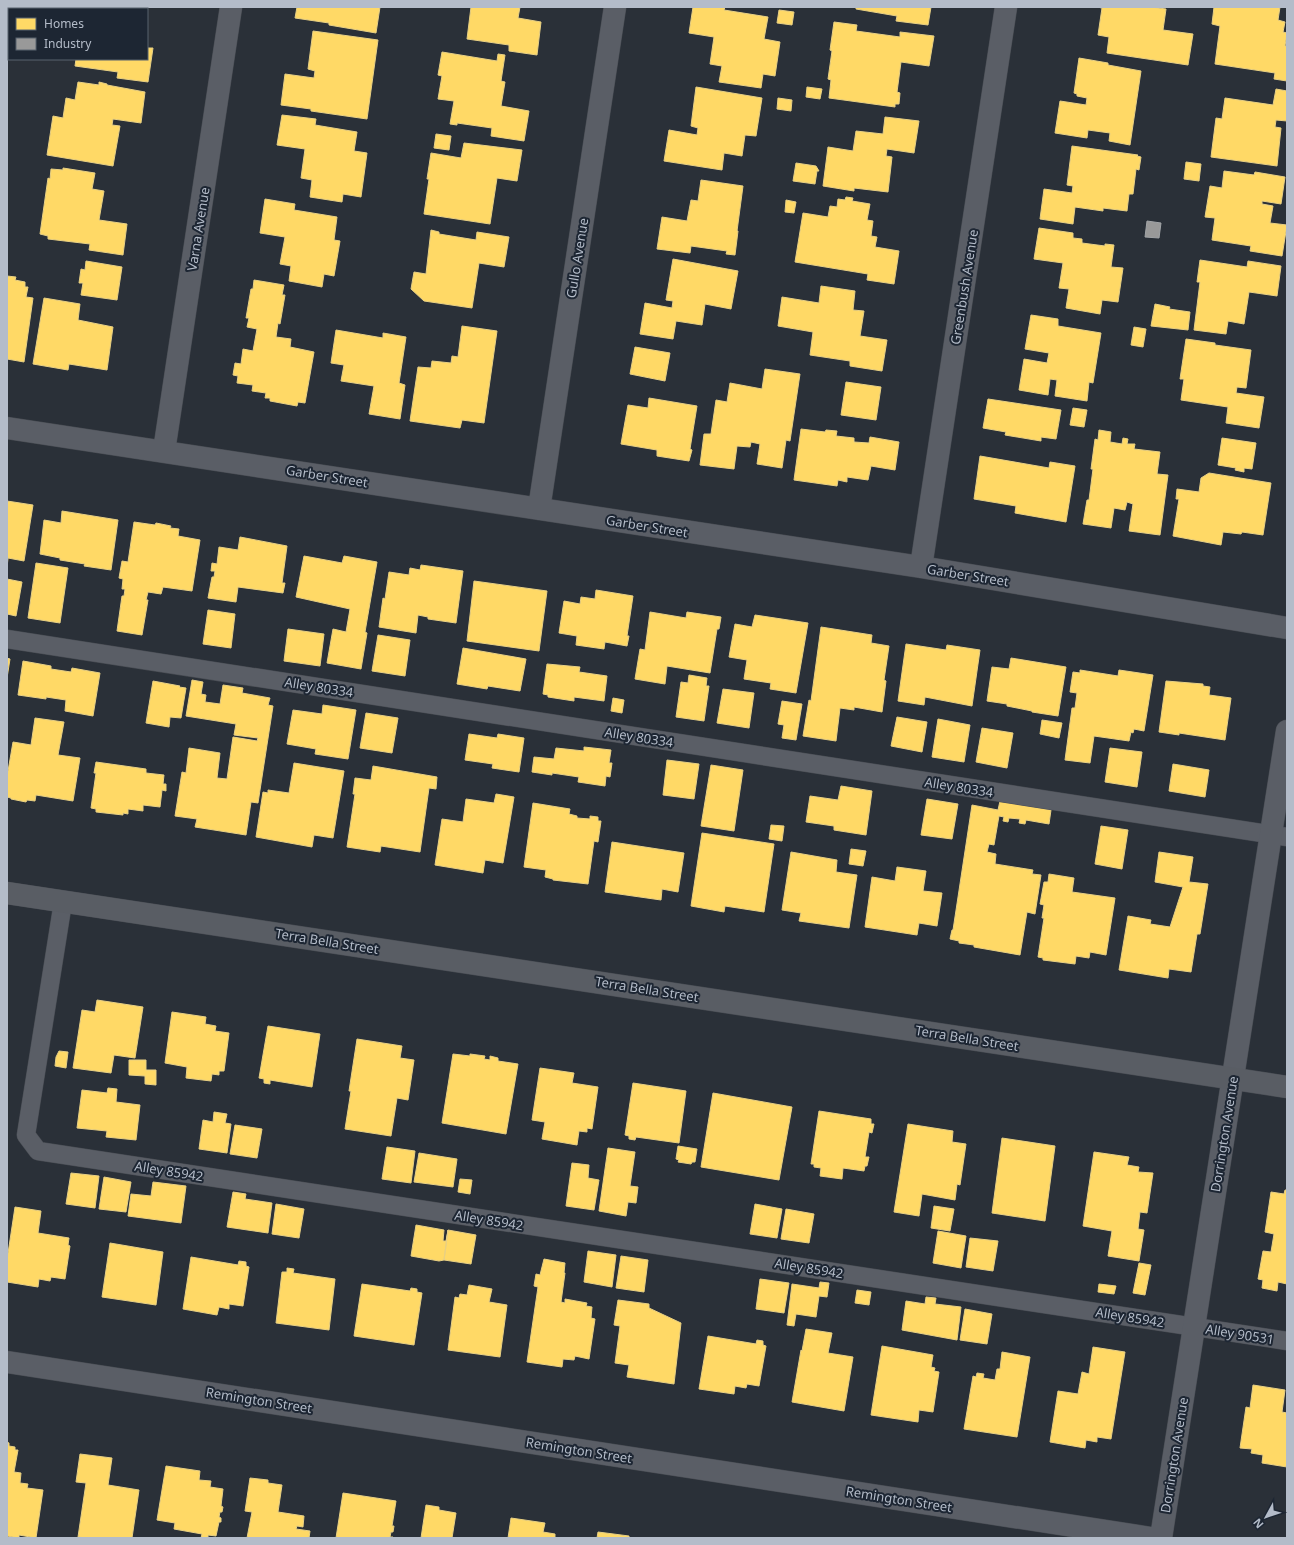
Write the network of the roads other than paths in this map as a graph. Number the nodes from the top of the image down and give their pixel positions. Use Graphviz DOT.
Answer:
graph roads {
  1 [pos="231,7"];
  2 [pos="614,7"];
  3 [pos="1006,7"];
  4 [pos="7,428"];
  5 [pos="164,451"];
  6 [pos="539,509"];
  7 [pos="921,568"];
  8 [pos="1287,628"];
  9 [pos="7,639"];
  10 [pos="1287,731"];
  11 [pos="1279,836"];
  12 [pos="7,893"];
  13 [pos="63,902"];
  14 [pos="1233,1078"];
  15 [pos="1287,1087"];
  16 [pos="1193,1327"];
  17 [pos="1287,1341"];
  18 [pos="7,1362"];
  19 [pos="1151,1538"];
  20 [pos="1161,1538"];
  1 -- 5 [label="street, Varna Avenue"];
  2 -- 6 [label="street, Gullo Avenue"];
  3 -- 7 [label="street, Greenbush Avenue"];
  4 -- 5 [label="street, Garber Street"];
  5 -- 6 [label="street, Garber Street"];
  6 -- 7 [label="street, Garber Street"];
  7 -- 8 [label="street, Garber Street"];
  9 -- 11 [label="lane, Alley 80334"];
  10 -- 11 [label="street, Dorrington Avenue"];
  11 -- 14 [label="street, Dorrington Avenue"];
  12 -- 13 [label="main road, Terra Bella Street"];
  13 -- 14 [label="main road, Terra Bella Street"];
  13 -- 16 [label="lane, Alley 85942"];
  14 -- 15 [label="main road, Terra Bella Street"];
  14 -- 16 [label="street, Dorrington Avenue"];
  16 -- 17 [label="lane, Alley 90531"];
  16 -- 20 [label="street, Dorrington Avenue"];
  18 -- 19 [label="street, Remington Street"];
}
